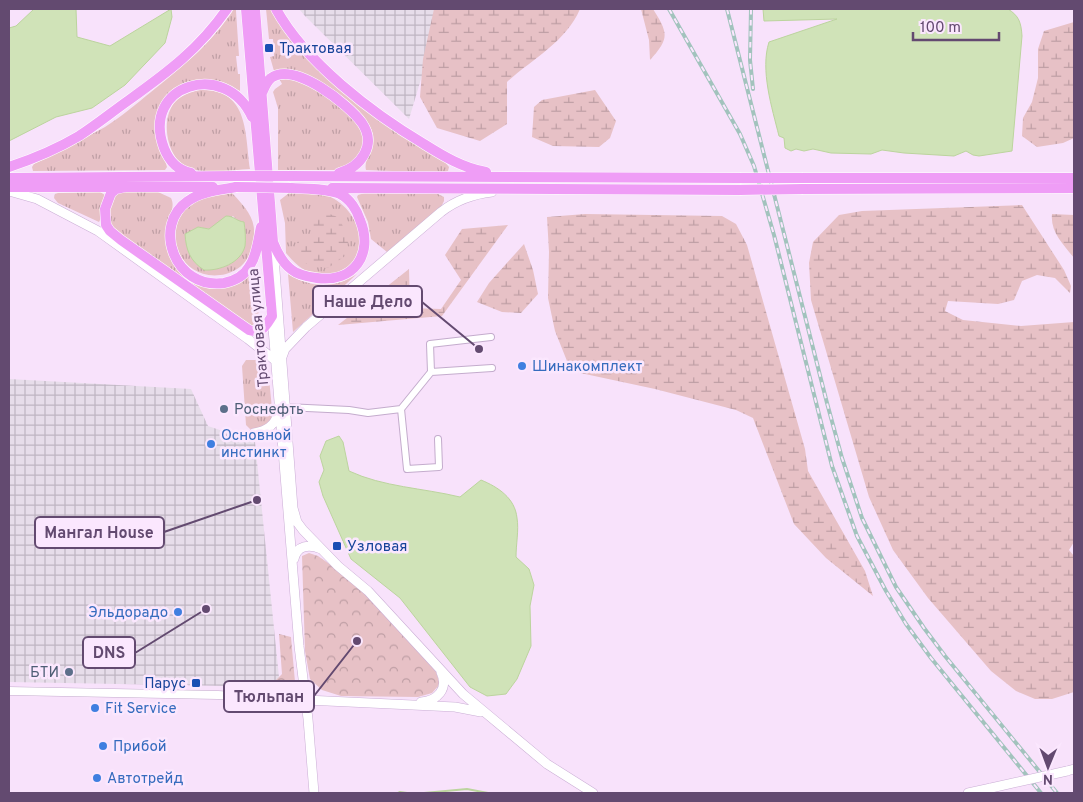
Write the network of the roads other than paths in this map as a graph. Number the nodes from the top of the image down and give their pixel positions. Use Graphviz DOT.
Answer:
graph roads {
  1 [pos="227,9"];
  2 [pos="246,9"];
  3 [pos="255,9"];
  4 [pos="276,9"];
  5 [pos="261,96"];
  6 [pos="255,123"];
  7 [pos="9,168"];
  8 [pos="202,176"];
  9 [pos="289,176"];
  10 [pos="529,176"];
  11 [pos="9,178"];
  12 [pos="1074,178"];
  13 [pos="125,187"];
  14 [pos="236,187"];
  15 [pos="291,188"];
  16 [pos="9,189"];
  17 [pos="529,190"];
  18 [pos="1074,190"];
  19 [pos="263,211"];
  20 [pos="273,242"];
  21 [pos="272,316"];
  22 [pos="491,337"];
  23 [pos="279,359"];
  24 [pos="492,368"];
  25 [pos="431,372"];
  26 [pos="283,407"];
  27 [pos="401,409"];
  28 [pos="254,433"];
  29 [pos="438,439"];
  30 [pos="321,549"];
  31 [pos="293,564"];
  32 [pos="440,669"];
  33 [pos="9,691"];
  34 [pos="306,700"];
  35 [pos="396,704"];
  36 [pos="488,716"];
  37 [pos="1071,770"];
  38 [pos="314,793"];
  39 [pos="593,793"];
  40 [pos="968,793"];
  1 -- 7 [label="main road"];
  2 -- 6 [label="main road, Трактовая улица"];
  3 -- 5 [label="main road, Трактовая улица"];
  4 -- 10 [label="main road"];
  5 -- 9 [label="main road"];
  5 -- 20 [label="main road, Трактовая улица"];
  6 -- 8 [label="main road"];
  6 -- 19 [label="main road, Трактовая улица"];
  8 -- 9 [label="main road, bridge"];
  8 -- 11 [label="main road"];
  9 -- 10 [label="main road"];
  10 -- 12 [label="main road, bridge"];
  13 -- 14 [label="main road"];
  13 -- 16 [label="main road"];
  13 -- 21 [label="main road"];
  14 -- 15 [label="main road, bridge"];
  14 -- 19 [label="main road"];
  15 -- 17 [label="main road"];
  15 -- 20 [label="main road"];
  16 -- 23 [label="main road"];
  17 -- 18 [label="main road, bridge"];
  17 -- 23 [label="main road"];
  19 -- 21 [label="main road, Трактовая улица"];
  20 -- 23 [label="main road, Трактовая улица"];
  21 -- 23 [label="main road, Трактовая улица"];
  22 -- 25 [label="street"];
  23 -- 26 [label="main road, Трактовая улица"];
  24 -- 25 [label="street"];
  25 -- 27 [label="street"];
  26 -- 27 [label="street"];
  26 -- 28 [label="main road"];
  26 -- 30 [label="main road, Трактовая улица"];
  26 -- 31 [label="main road, Трактовая улица"];
  27 -- 29 [label="street"];
  30 -- 31 [label="main road"];
  30 -- 32 [label="main road"];
  31 -- 34 [label="main road, Трактовая улица"];
  32 -- 35 [label="main road"];
  32 -- 36 [label="main road"];
  33 -- 34 [label="street"];
  34 -- 35 [label="main road"];
  34 -- 38 [label="main road, Трактовая улица"];
  35 -- 36 [label="main road"];
  36 -- 39 [label="main road"];
  37 -- 40 [label="main road, bridge"];
}
